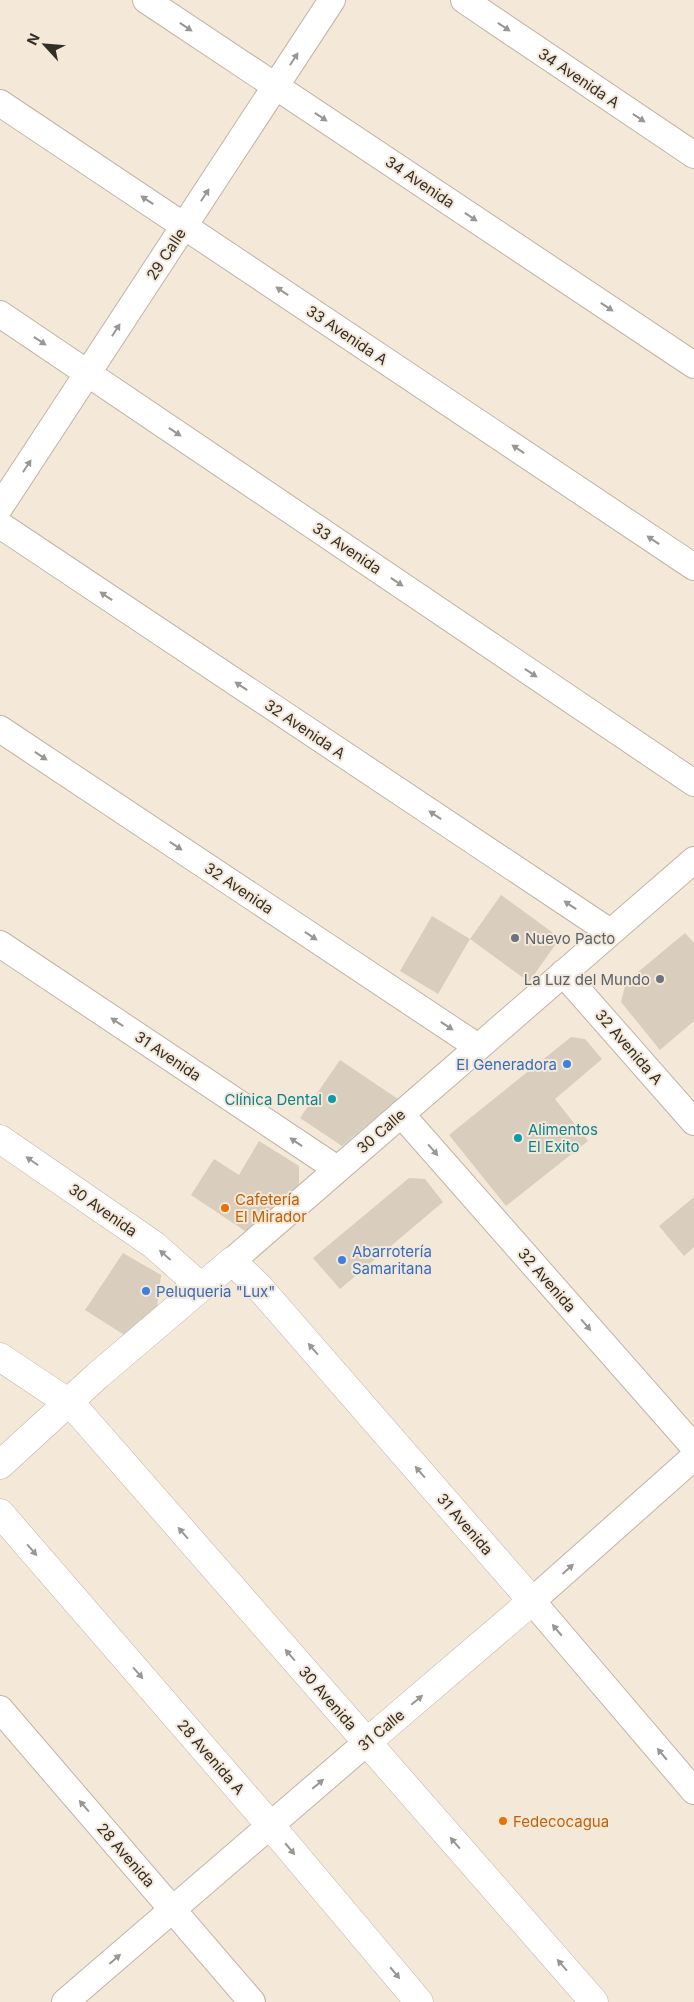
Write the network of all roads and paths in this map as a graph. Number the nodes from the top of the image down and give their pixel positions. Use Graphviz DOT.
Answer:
graph roads {
  1 [pos="146,0"];
  2 [pos="332,0"];
  3 [pos="464,0"];
  4 [pos="276,87"];
  5 [pos="0,103"];
  6 [pos="694,155"];
  7 [pos="185,226"];
  8 [pos="0,314"];
  9 [pos="694,364"];
  10 [pos="88,373"];
  11 [pos="0,507"];
  12 [pos="0,525"];
  13 [pos="694,567"];
  14 [pos="0,729"];
  15 [pos="694,782"];
  16 [pos="694,860"];
  17 [pos="610,932"];
  18 [pos="0,944"];
  19 [pos="563,973"];
  20 [pos="478,1047"];
  21 [pos="400,1114"];
  22 [pos="694,1122"];
  23 [pos="0,1139"];
  24 [pos="337,1168"];
  25 [pos="232,1262"];
  26 [pos="201,1287"];
  27 [pos="0,1357"];
  28 [pos="75,1410"];
  29 [pos="694,1448"];
  30 [pos="694,1457"];
  31 [pos="0,1465"];
  32 [pos="0,1513"];
  33 [pos="532,1601"];
  34 [pos="0,1709"];
  35 [pos="366,1743"];
  36 [pos="694,1791"];
  37 [pos="270,1825"];
  38 [pos="173,1909"];
  39 [pos="83,1997"];
  40 [pos="252,2002"];
  41 [pos="419,2002"];
  42 [pos="594,2002"];
  1 -- 4 [label="street, 34 Avenida, one-way"];
  4 -- 2 [label="street, 29 Calle, one-way"];
  3 -- 6 [label="street, 34 Avenida A, one-way"];
  7 -- 4 [label="street, 29 Calle, one-way"];
  4 -- 9 [label="street, 34 Avenida, one-way"];
  7 -- 5 [label="street, 33 Avenida A, one-way"];
  10 -- 7 [label="street, 29 Calle, one-way"];
  13 -- 7 [label="street, 33 Avenida A, one-way"];
  8 -- 10 [label="street, 33 Avenida, one-way"];
  11 -- 10 [label="street, 29 Calle, one-way"];
  10 -- 15 [label="street, 33 Avenida, one-way"];
  17 -- 12 [label="street, 32 Avenida A, one-way"];
  14 -- 20 [label="street, 32 Avenida, one-way"];
  16 -- 17 [label="street, 30 Calle"];
  17 -- 19 [label="street, 30 Calle"];
  24 -- 18 [label="street, 31 Avenida, one-way"];
  19 -- 20 [label="street, 30 Calle"];
  19 -- 22 [label="street, 32 Avenida A"];
  20 -- 21 [label="street, 30 Calle"];
  21 -- 24 [label="street, 30 Calle"];
  21 -- 29 [label="street, 32 Avenida, one-way"];
  26 -- 23 [label="street, 30 Avenida, one-way"];
  24 -- 25 [label="street, 30 Calle"];
  25 -- 26 [label="street, 30 Calle"];
  33 -- 25 [label="street, 31 Avenida, one-way"];
  26 -- 28 [label="street, 30 Calle"];
  27 -- 28 [label="street, 30 Avenida"];
  28 -- 31 [label="street, 30 Calle"];
  35 -- 28 [label="street, 30 Avenida, one-way"];
  33 -- 30 [label="street, 31 Calle, one-way"];
  32 -- 37 [label="street, 28 Avenida A, one-way"];
  35 -- 33 [label="street, 31 Calle, one-way"];
  36 -- 33 [label="street, 31 Avenida, one-way"];
  38 -- 34 [label="street, 28 Avenida, one-way"];
  37 -- 35 [label="street, 31 Calle, one-way"];
  42 -- 35 [label="street, 30 Avenida, one-way"];
  37 -- 38 [label="street, 31 Calle"];
  37 -- 41 [label="street, 28 Avenida A, one-way"];
  39 -- 38 [label="street, 31 Calle, one-way"];
  38 -- 40 [label="street, 28 Avenida"];
}
